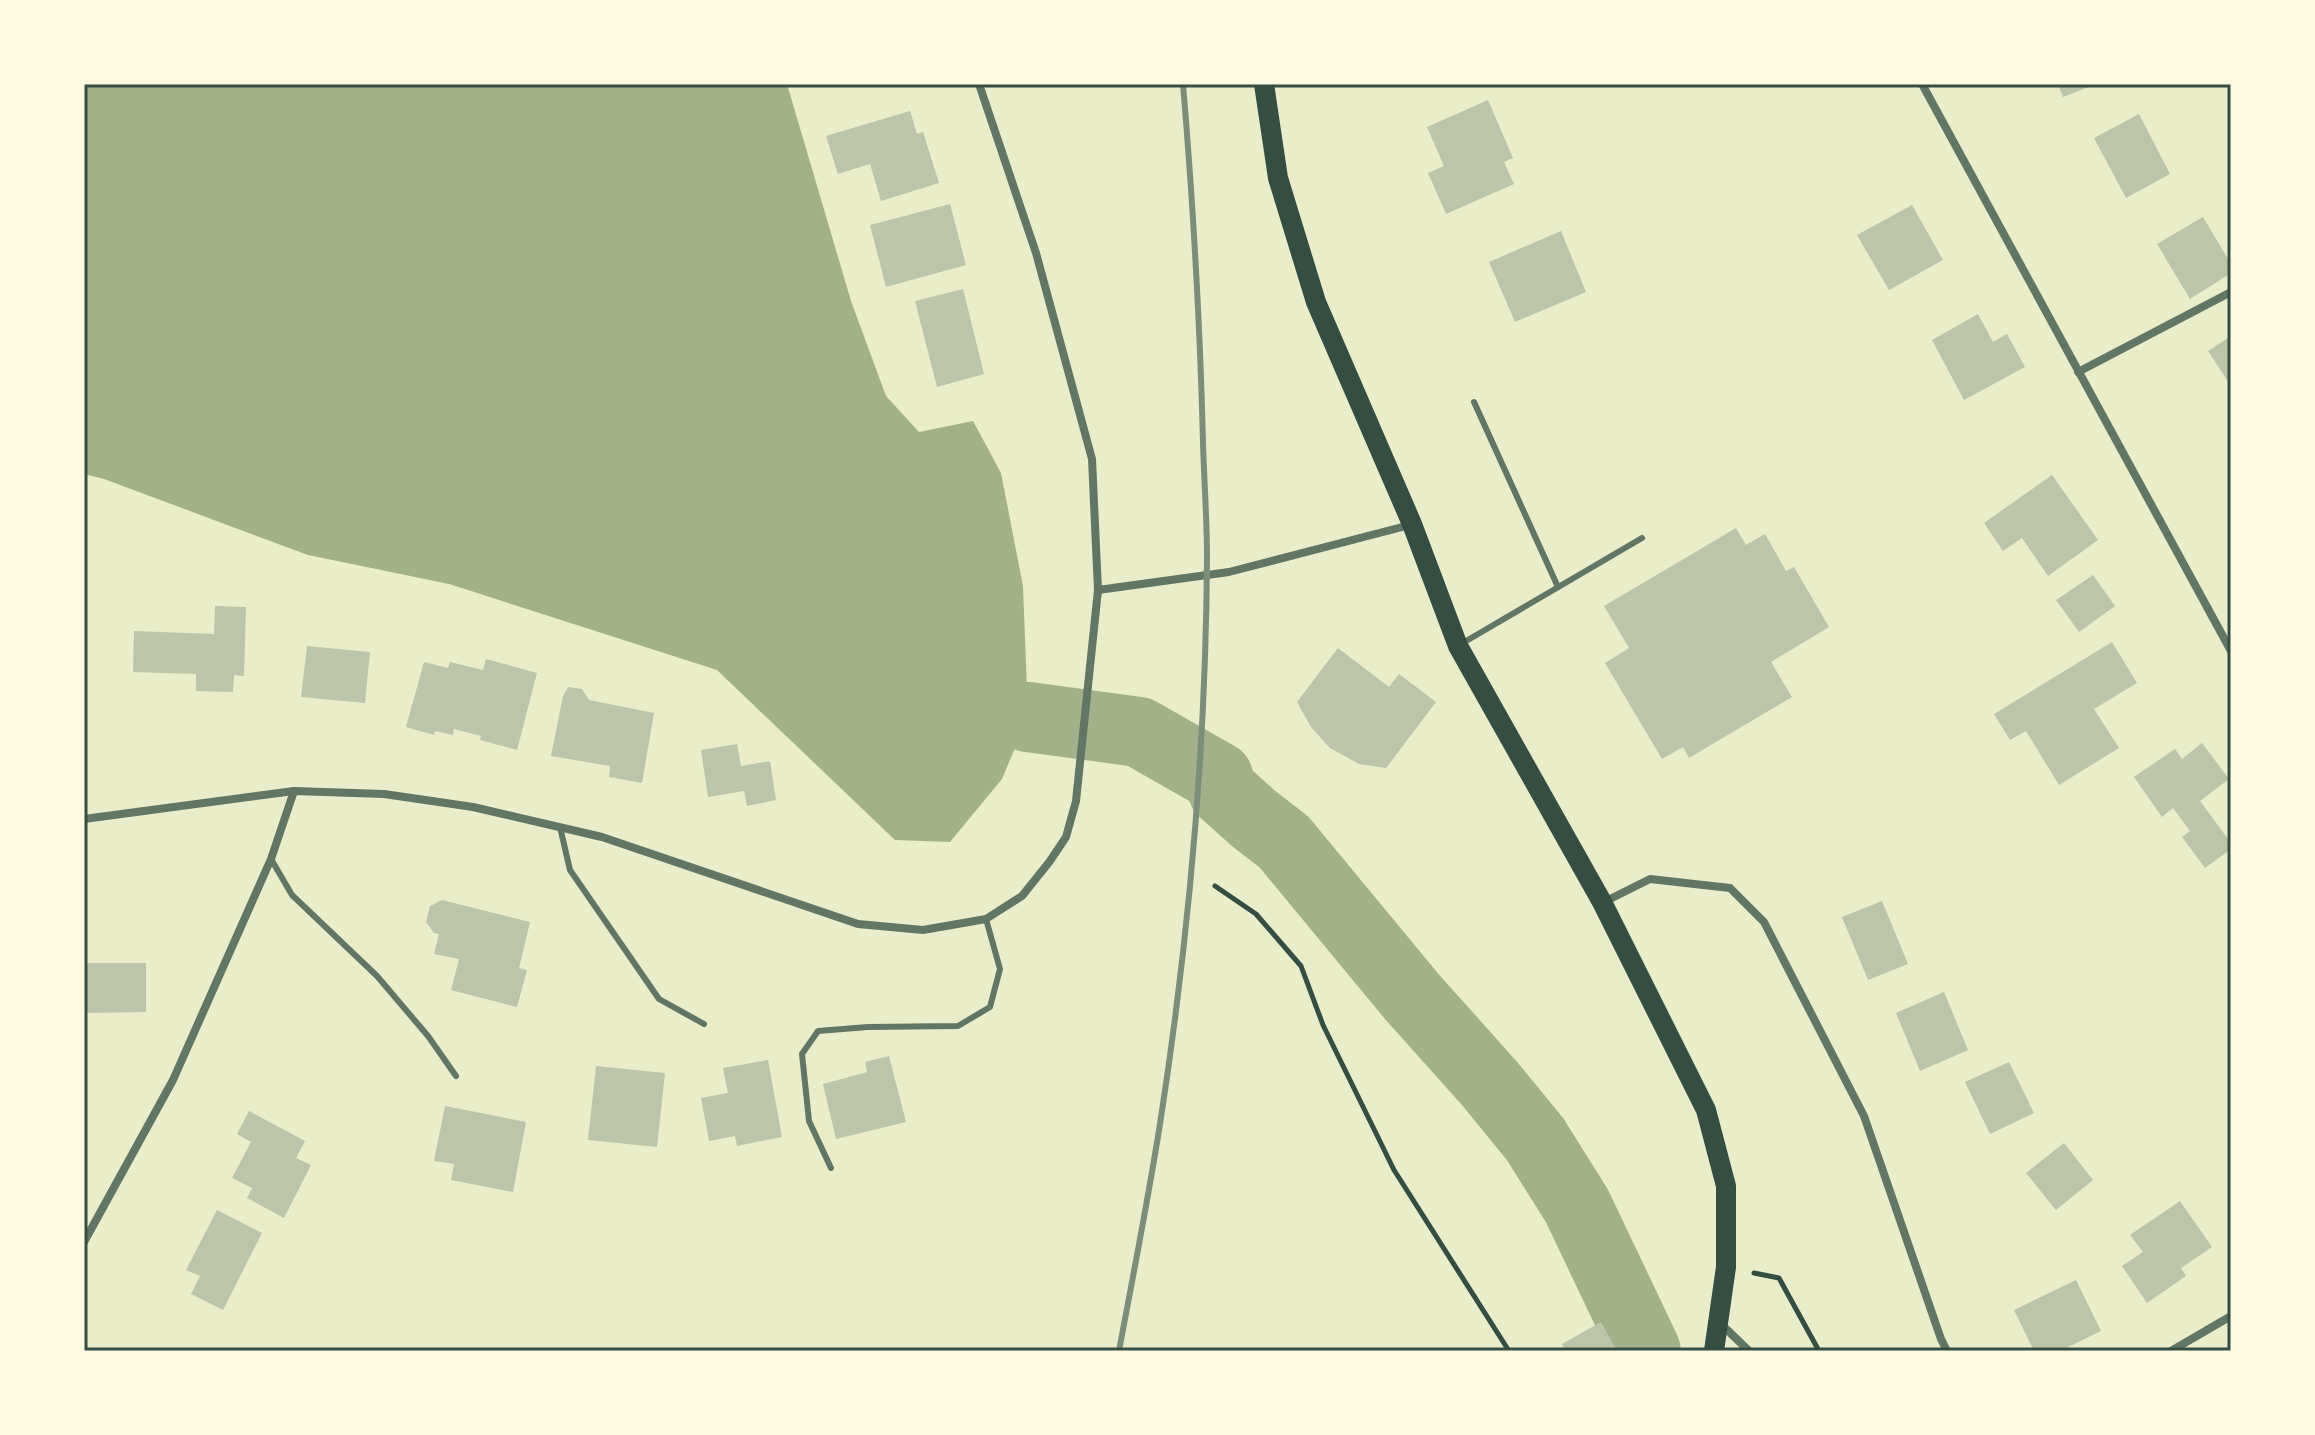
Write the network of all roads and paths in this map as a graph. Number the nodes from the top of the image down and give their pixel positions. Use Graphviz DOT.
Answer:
graph roads {
  1 [pos="979,84"];
  2 [pos="1264,84"];
  3 [pos="1922,84"];
  4 [pos="2231,292"];
  5 [pos="2078,372"];
  6 [pos="1474,402"];
  7 [pos="1412,524"];
  8 [pos="1642,538"];
  9 [pos="1558,587"];
  10 [pos="1098,590"];
  11 [pos="1458,646"];
  12 [pos="2231,651"];
  13 [pos="294,791"];
  14 [pos="84,819"];
  15 [pos="560,827"];
  16 [pos="271,859"];
  17 [pos="1215,886"];
  18 [pos="1602,902"];
  19 [pos="986,919"];
  20 [pos="704,1024"];
  21 [pos="456,1076"];
  22 [pos="831,1168"];
  23 [pos="84,1242"];
  24 [pos="1726,1267"];
  25 [pos="2231,1316"];
  26 [pos="1718,1321"];
  27 [pos="1509,1351"];
  28 [pos="1714,1351"];
  29 [pos="1749,1351"];
  30 [pos="1819,1351"];
  31 [pos="1947,1351"];
  32 [pos="2171,1351"];
  1 -- 10 [label="street"];
  2 -- 7 [label="main road"];
  3 -- 5 [label="street"];
  4 -- 5 [label="street"];
  5 -- 12 [label="street"];
  6 -- 9 [label="lane"];
  7 -- 10 [label="street"];
  7 -- 11 [label="main road"];
  8 -- 9 [label="lane"];
  9 -- 11 [label="lane"];
  10 -- 19 [label="street"];
  11 -- 18 [label="main road"];
  13 -- 14 [label="street"];
  13 -- 15 [label="street"];
  13 -- 16 [label="street"];
  15 -- 19 [label="street"];
  15 -- 20 [label="lane"];
  16 -- 21 [label="lane"];
  16 -- 23 [label="street"];
  17 -- 27 [label="path"];
  18 -- 24 [label="main road"];
  18 -- 31 [label="street"];
  19 -- 22 [label="lane"];
  24 -- 26 [label="main road"];
  24 -- 30 [label="path"];
  25 -- 32 [label="street"];
  26 -- 28 [label="main road"];
  26 -- 29 [label="street"];
}
